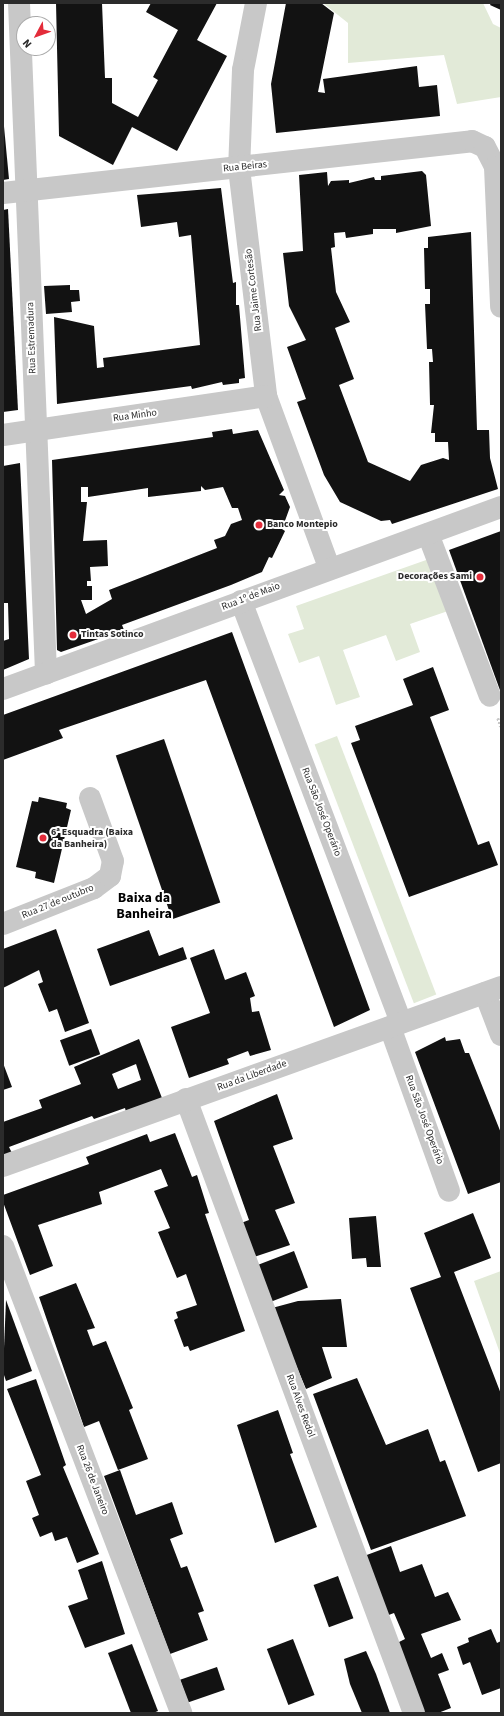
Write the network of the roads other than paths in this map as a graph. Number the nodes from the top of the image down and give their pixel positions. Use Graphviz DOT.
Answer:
graph roads {
  1 [pos="19,3"];
  2 [pos="256,3"];
  3 [pos="239,168"];
  4 [pos="28,191"];
  5 [pos="3,193"];
  6 [pos="501,307"];
  7 [pos="266,396"];
  8 [pos="34,430"];
  9 [pos="3,435"];
  10 [pos="501,507"];
  11 [pos="428,534"];
  12 [pos="329,567"];
  13 [pos="241,601"];
  14 [pos="46,674"];
  15 [pos="3,690"];
  16 [pos="490,696"];
  17 [pos="90,798"];
  18 [pos="3,924"];
  19 [pos="493,990"];
  20 [pos="395,1025"];
  21 [pos="501,1035"];
  22 [pos="186,1099"];
  23 [pos="3,1166"];
  24 [pos="449,1191"];
  25 [pos="3,1246"];
  26 [pos="181,1713"];
  27 [pos="414,1713"];
  1 -- 4 [label="street, Rua Estremadura"];
  2 -- 3 [label="street, Rua Jaime Cortesão"];
  3 -- 4 [label="street, Rua Beiras"];
  3 -- 6 [label="street, Rua Beiras"];
  3 -- 7 [label="street, Rua Jaime Cortesão"];
  4 -- 5 [label="street, Rua Beiras"];
  4 -- 8 [label="street, Rua Estremadura"];
  7 -- 8 [label="street, Rua Minho"];
  7 -- 12 [label="street, Rua Jaime Cortesão"];
  8 -- 9 [label="street, Rua Minho"];
  8 -- 14 [label="street, Rua Estremadura"];
  10 -- 11 [label="street, Rua 1º de Maio"];
  11 -- 12 [label="street, Rua 1º de Maio"];
  11 -- 16 [label="street"];
  12 -- 13 [label="street, Rua 1º de Maio"];
  13 -- 14 [label="street, Rua 1º de Maio"];
  13 -- 20 [label="street, Rua São José Operário"];
  14 -- 15 [label="street, Rua 1º de Maio"];
  17 -- 18 [label="street, Rua 27 de outubro"];
  19 -- 20 [label="street, Rua da Liberdade"];
  19 -- 21 [label="street"];
  20 -- 22 [label="street, Rua da Liberdade"];
  20 -- 24 [label="street, Rua São José Operário"];
  22 -- 23 [label="street, Rua da Liberdade"];
  22 -- 27 [label="street, Rua Alves Redol"];
  25 -- 26 [label="street, Rua 26 de Janeiro"];
}
